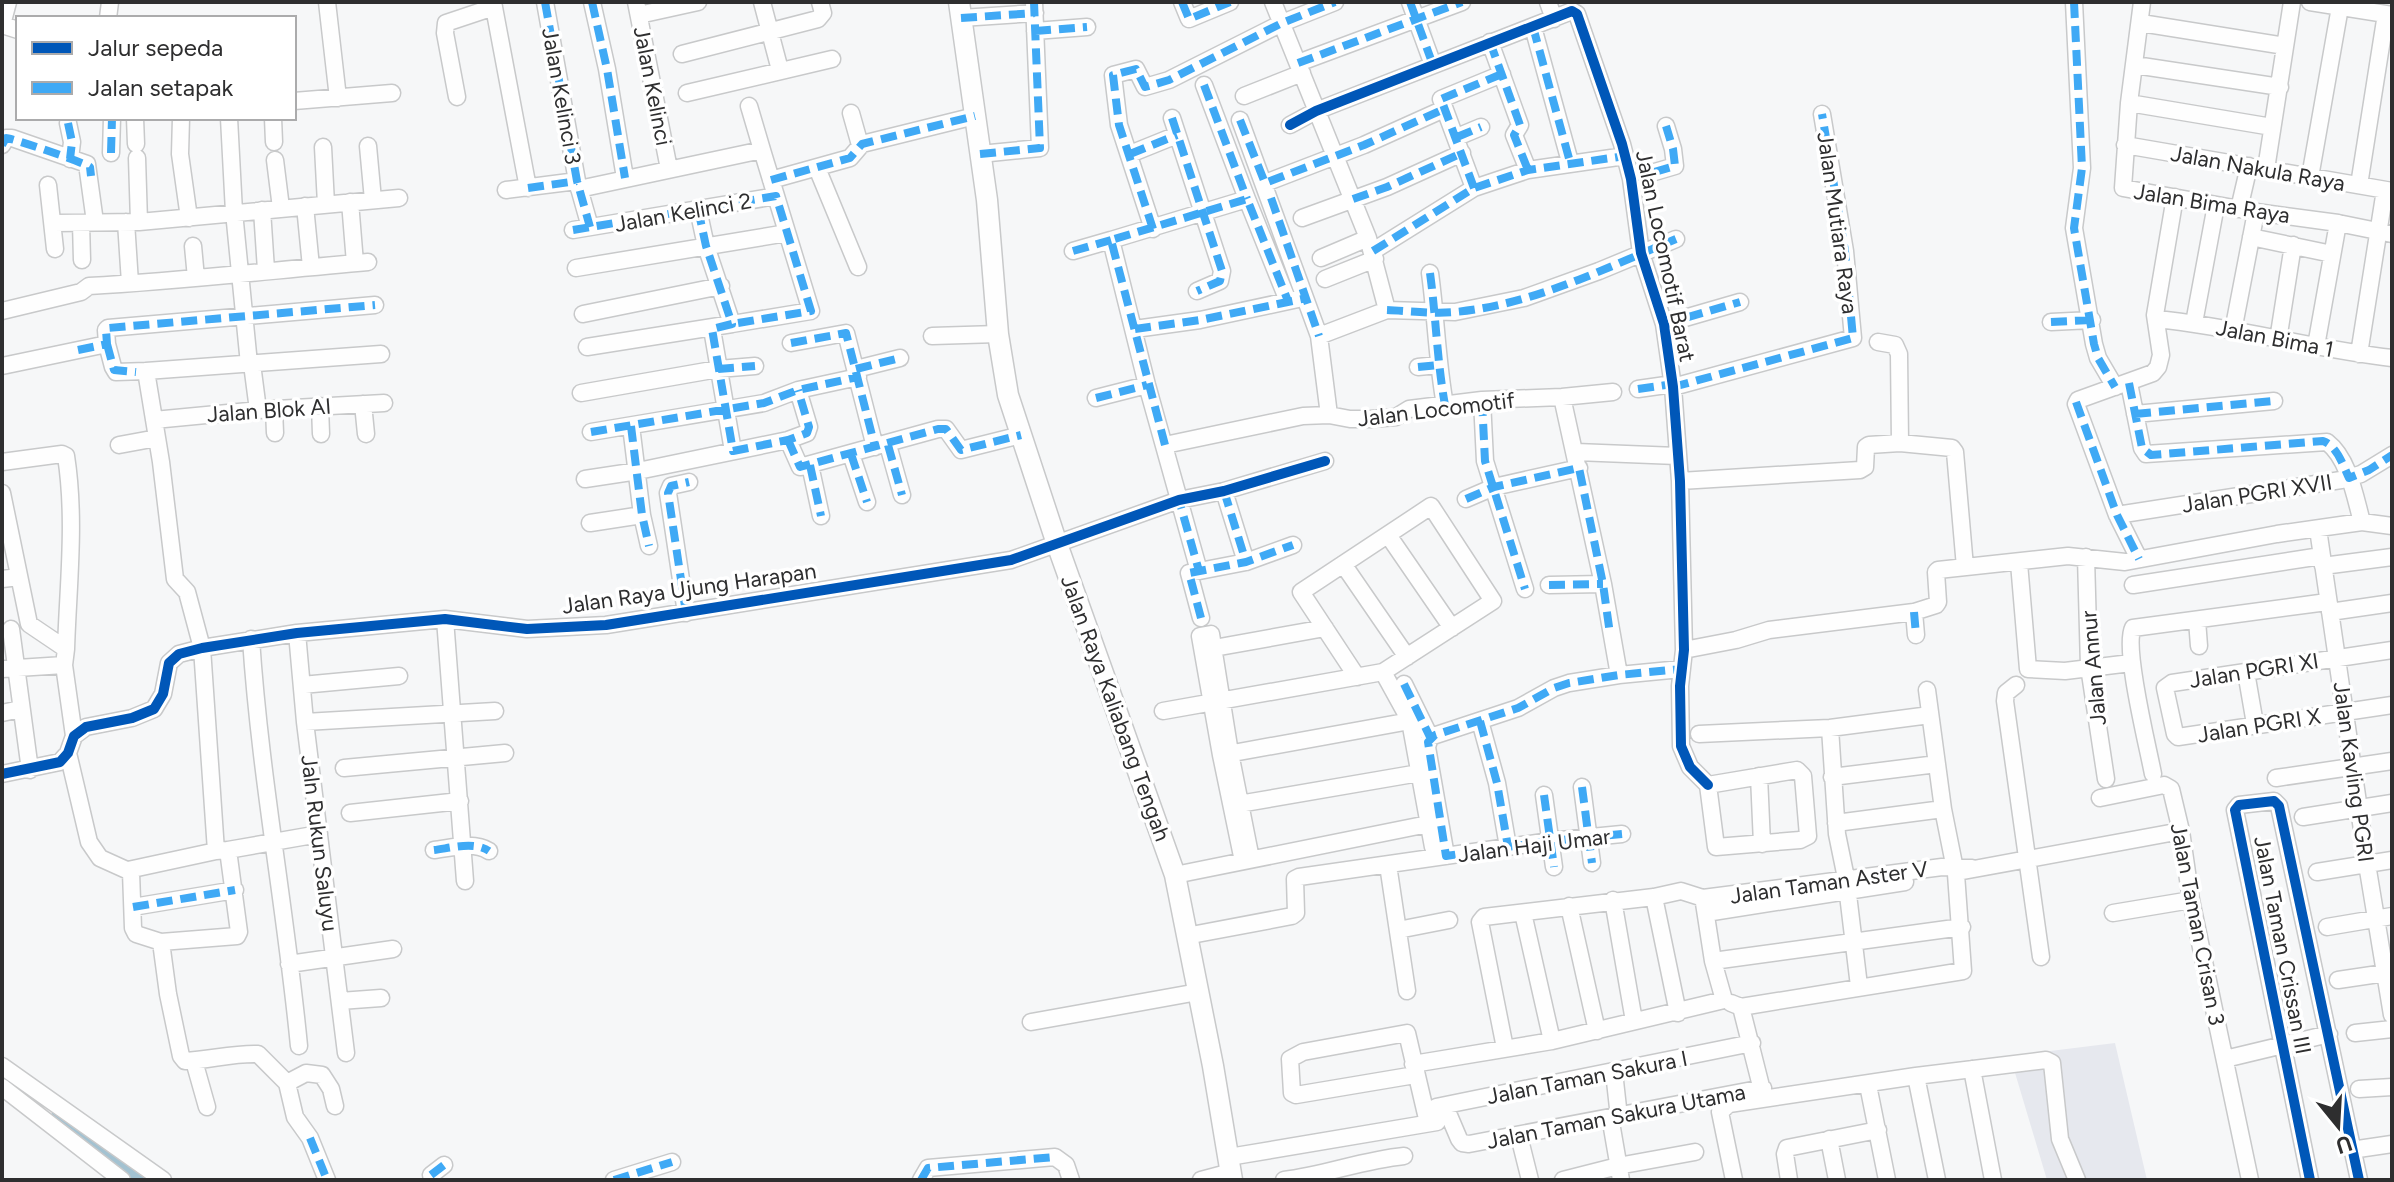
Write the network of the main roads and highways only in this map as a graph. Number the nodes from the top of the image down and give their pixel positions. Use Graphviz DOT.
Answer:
graph roads {
  1 [pos="960,10"];
  2 [pos="1231,1170"];
  1 -- 2 [label="main road, Jalan Raya Kaliabang Tengah"];
}
